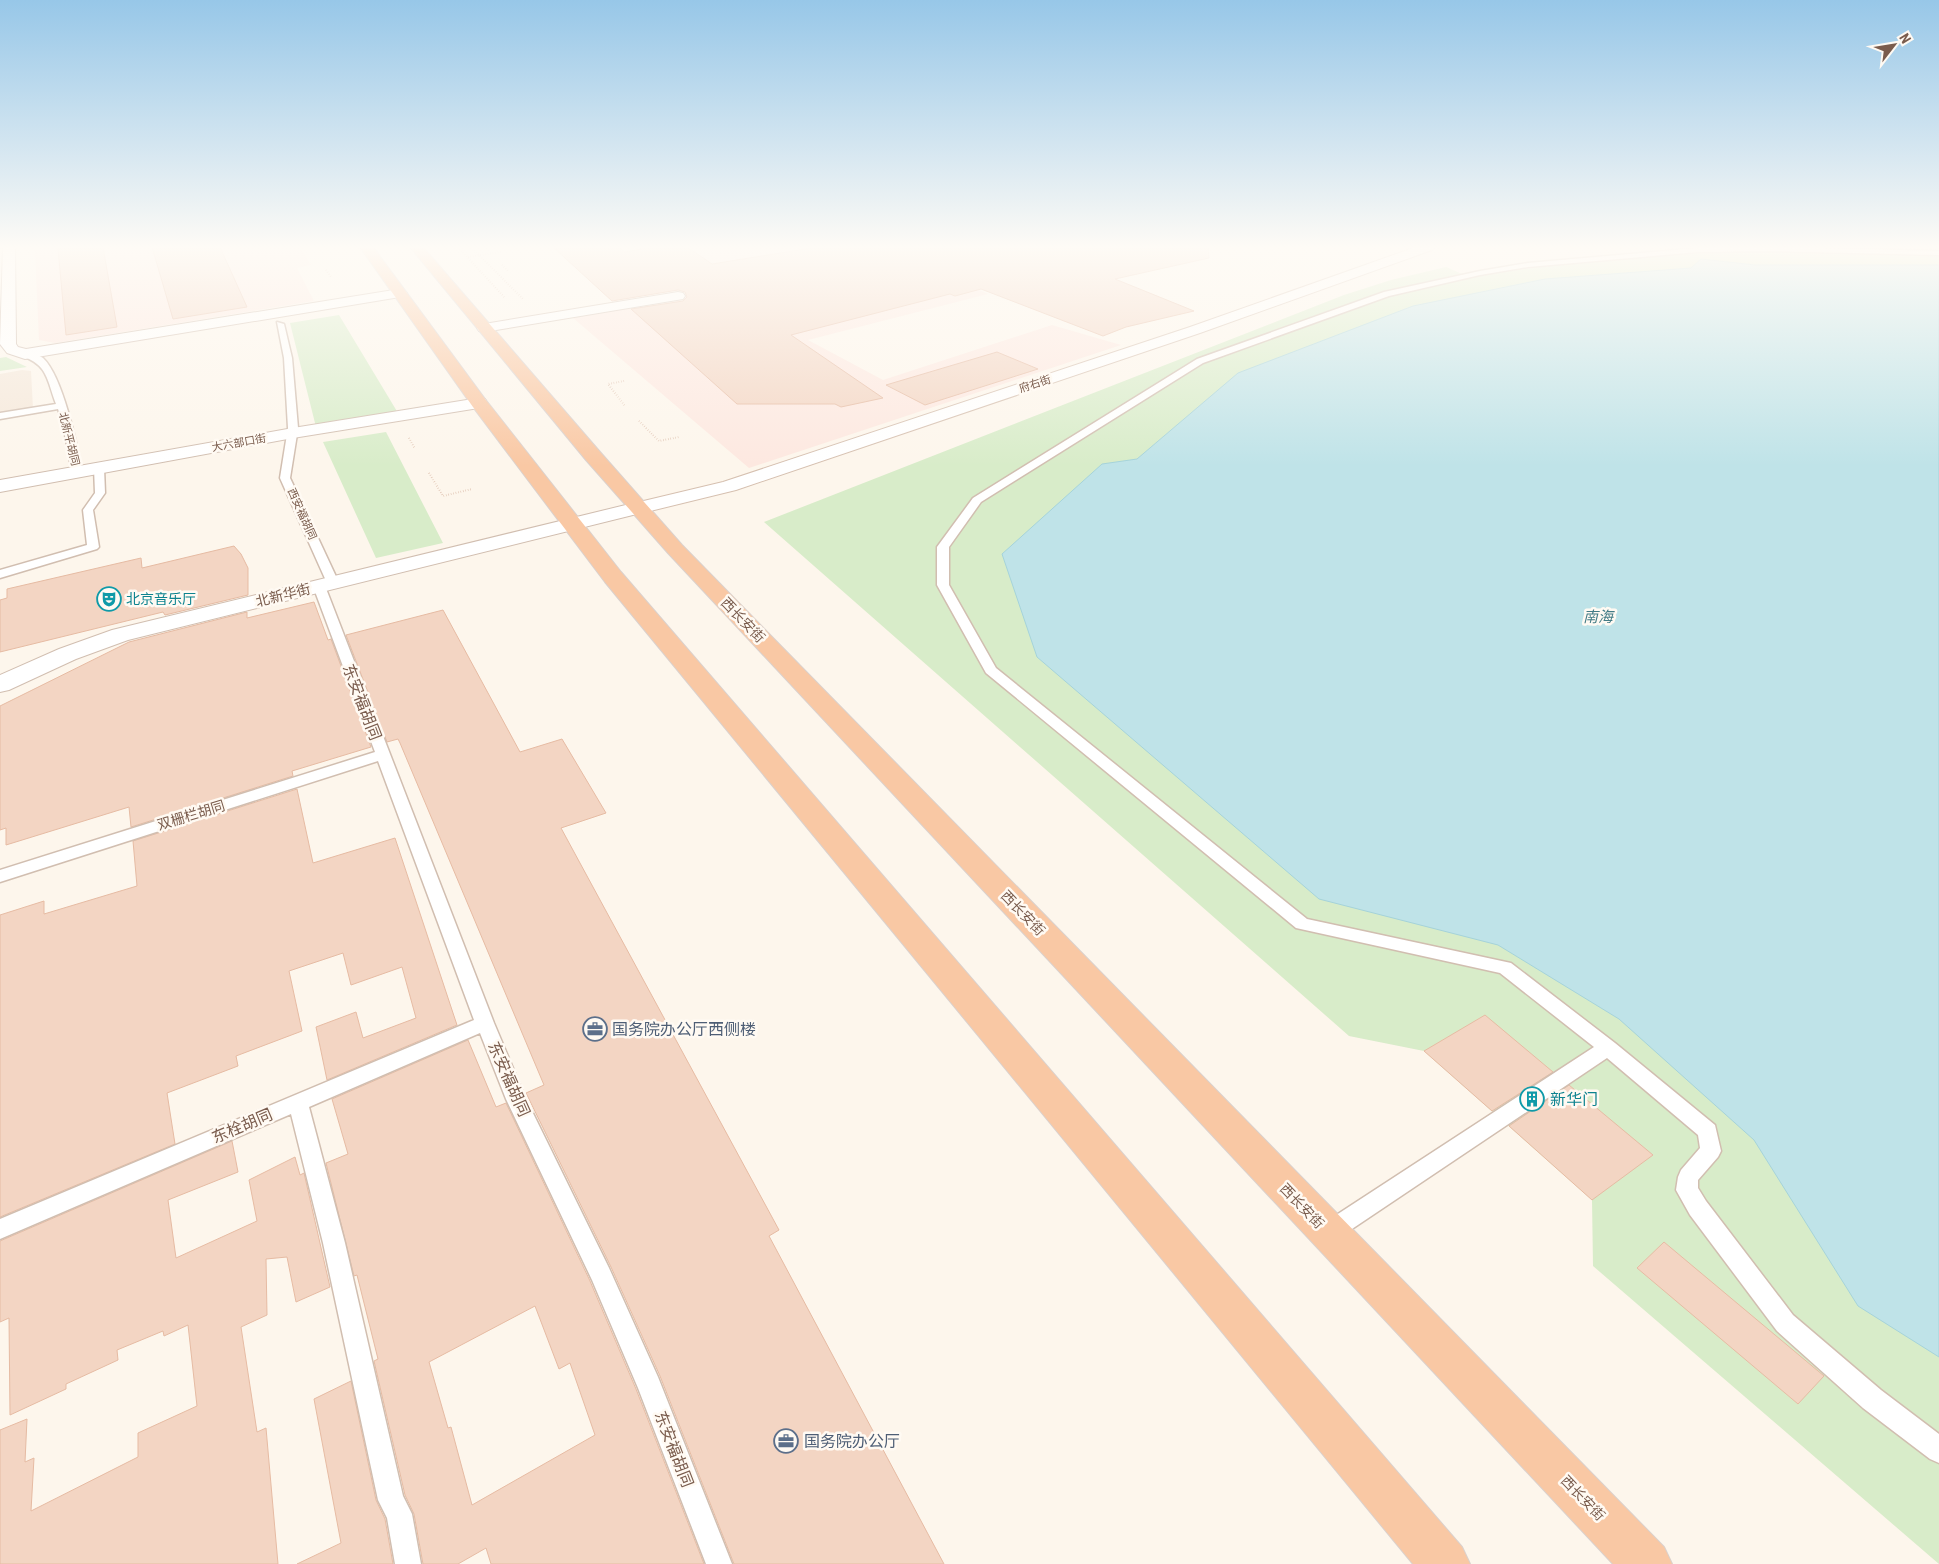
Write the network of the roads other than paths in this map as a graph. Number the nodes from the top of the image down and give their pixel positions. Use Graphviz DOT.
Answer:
graph roads {
  1 [pos="8,320"];
  2 [pos="234,320"];
  3 [pos="419,320"];
  4 [pos="477,320"];
  5 [pos="530,320"];
  6 [pos="1223,320"];
  7 [pos="1314,320"];
  8 [pos="280,324"];
  9 [pos="484,328"];
  10 [pos="25,354"];
  11 [pos="479,403"];
  12 [pos="61,406"];
  13 [pos="0,416"];
  14 [pos="293,434"];
  15 [pos="99,468"];
  16 [pos="77,472"];
  17 [pos="0,486"];
  18 [pos="638,508"];
  19 [pos="572,525"];
  20 [pos="0,574"];
  21 [pos="326,585"];
  22 [pos="0,685"];
  23 [pos="382,755"];
  24 [pos="0,876"];
  25 [pos="485,1023"];
  26 [pos="1608,1048"];
  27 [pos="298,1103"];
  28 [pos="0,1229"];
  29 [pos="1328,1233"];
  30 [pos="1939,1450"];
  31 [pos="408,1564"];
  32 [pos="719,1564"];
  33 [pos="1445,1564"];
  34 [pos="1646,1564"];
  1 -- 10 [label="street, 北新平胡同"];
  2 -- 10 [label="street"];
  3 -- 11 [label="highway"];
  4 -- 9 [label="highway, 西长安街"];
  5 -- 9 [label="street"];
  6 -- 18 [label="street, 府右街"];
  7 -- 26 [label="lane"];
  8 -- 14 [label="lane, 西安福胡同"];
  9 -- 18 [label="highway, 西长安街"];
  10 -- 12 [label="lane, 北新平胡同"];
  11 -- 14 [label="street, 大六部口街"];
  11 -- 19 [label="highway"];
  12 -- 13 [label="lane, 北新平胡同"];
  12 -- 16 [label="lane, 北新平胡同"];
  14 -- 15 [label="street, 大六部口街"];
  14 -- 21 [label="lane, 西安福胡同"];
  15 -- 16 [label="street, 大六部口街"];
  15 -- 20 [label="lane"];
  16 -- 17 [label="street, 大六部口街"];
  18 -- 19 [label="street, 府右街"];
  18 -- 29 [label="highway, 西长安街"];
  19 -- 21 [label="street, 北新华街"];
  19 -- 33 [label="highway"];
  21 -- 22 [label="street, 北新华街"];
  21 -- 23 [label="lane, 东安福胡同"];
  23 -- 24 [label="lane, 双栅栏胡同"];
  23 -- 25 [label="lane, 东安福胡同"];
  25 -- 27 [label="lane, 东栓胡同"];
  25 -- 32 [label="lane, 东安福胡同"];
  26 -- 29 [label="lane"];
  26 -- 30 [label="lane"];
  27 -- 28 [label="lane, 东栓胡同"];
  27 -- 31 [label="lane"];
  29 -- 34 [label="highway, 西长安街"];
}
